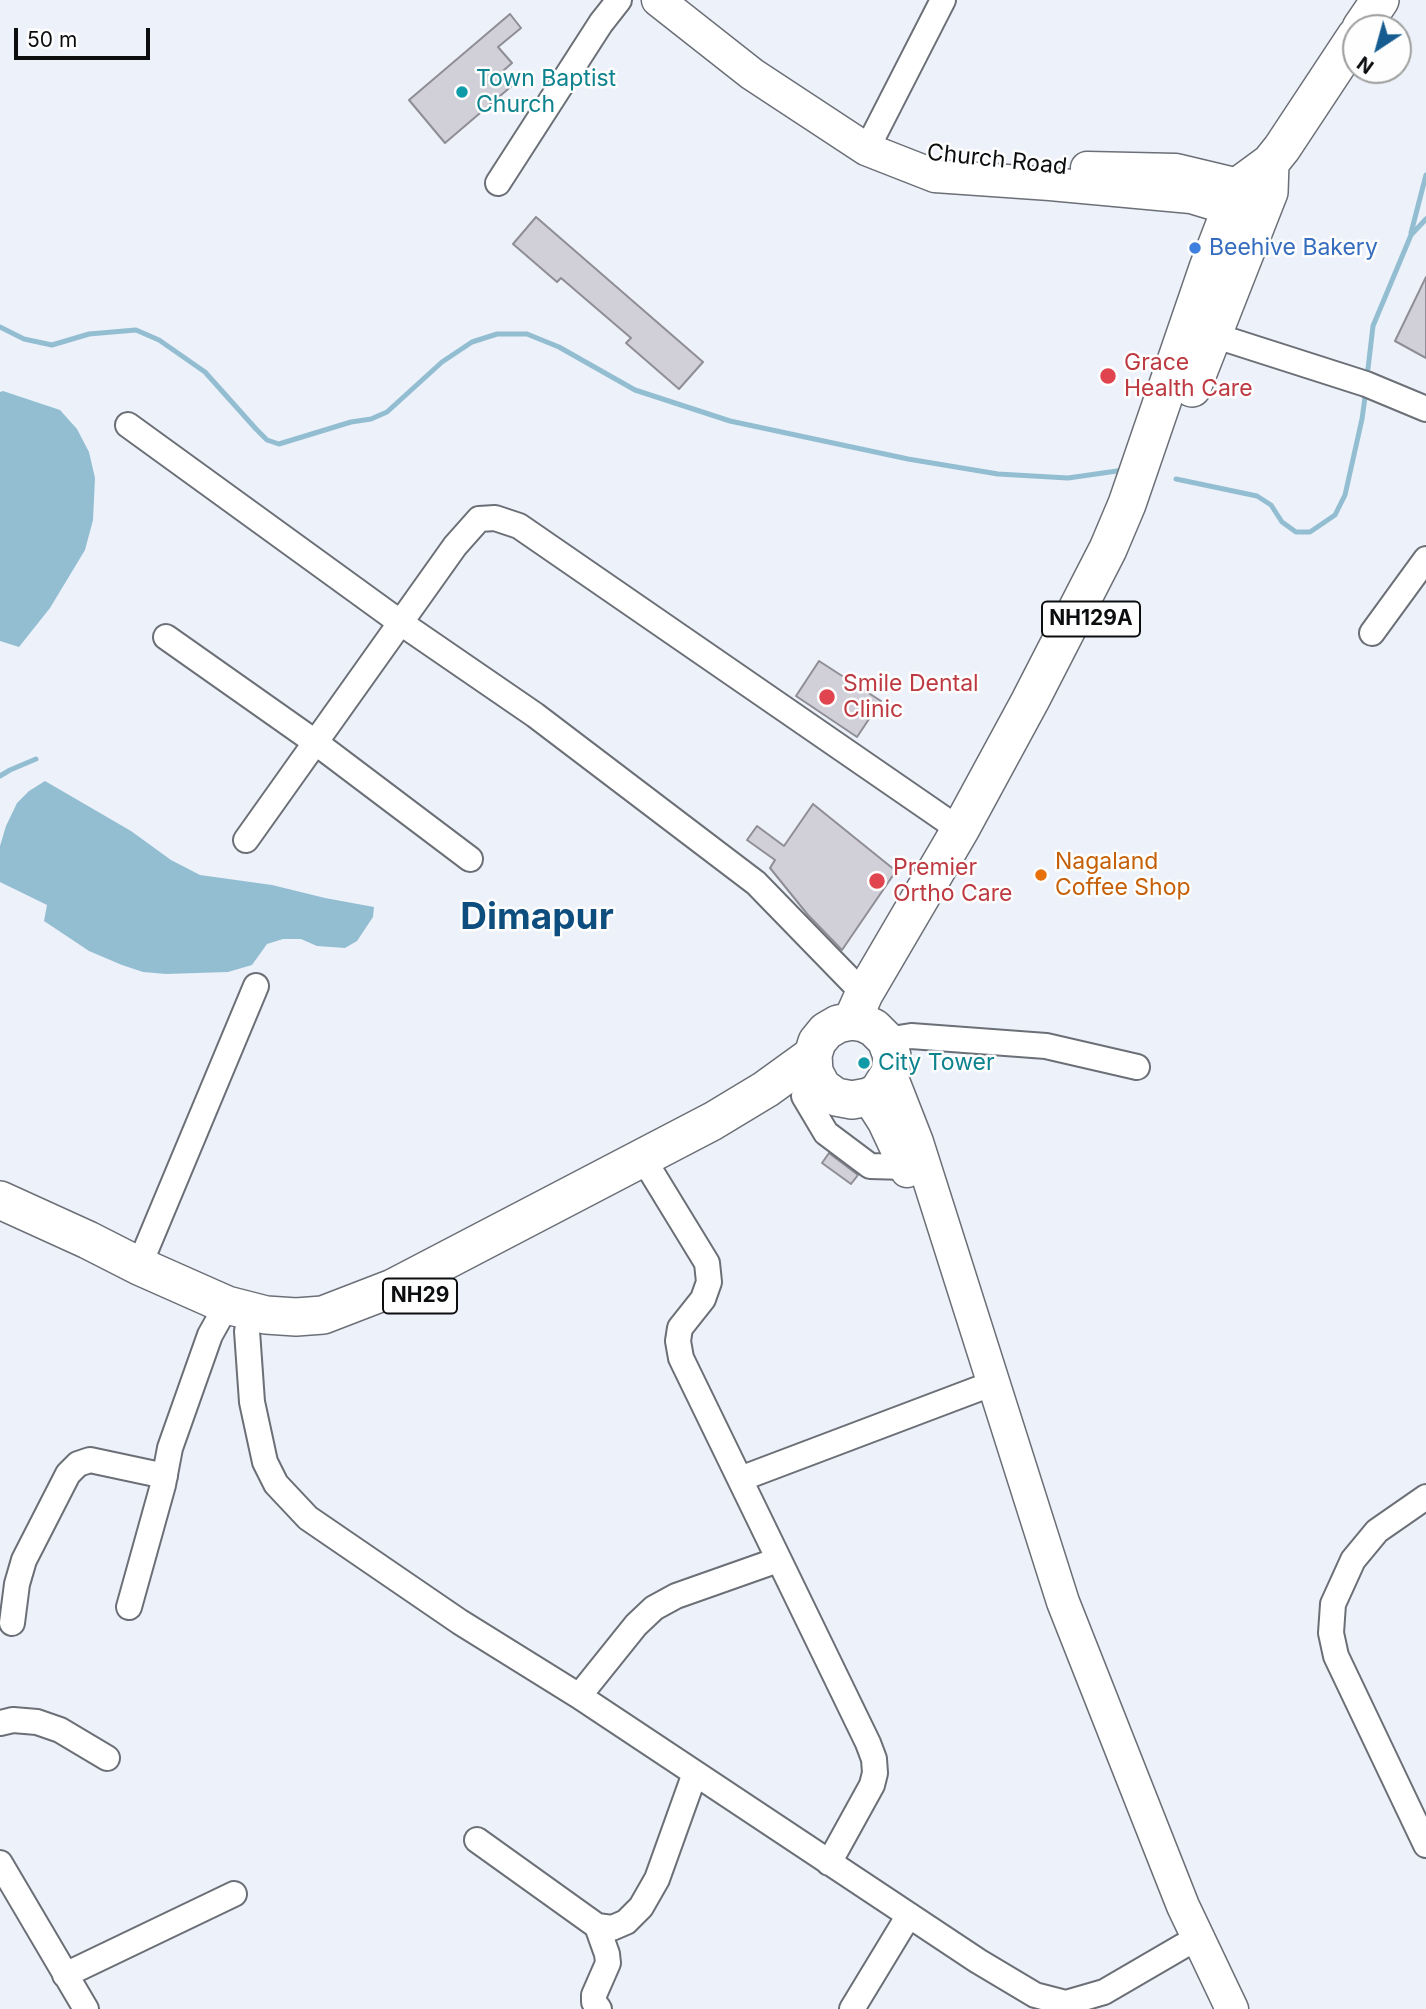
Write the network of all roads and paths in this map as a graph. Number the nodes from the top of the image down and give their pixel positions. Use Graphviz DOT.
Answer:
graph roads {
  1 [pos="618,0"];
  2 [pos="658,0"];
  3 [pos="686,0"];
  4 [pos="943,0"];
  5 [pos="1342,58"];
  6 [pos="874,135"];
  7 [pos="498,183"];
  8 [pos="1254,193"];
  9 [pos="1213,335"];
  10 [pos="1426,409"];
  11 [pos="128,425"];
  12 [pos="1426,559"];
  13 [pos="401,624"];
  14 [pos="1372,634"];
  15 [pos="166,637"];
  16 [pos="315,742"];
  17 [pos="960,830"];
  18 [pos="246,839"];
  19 [pos="470,859"];
  20 [pos="256,986"];
  21 [pos="872,1042"];
  22 [pos="1137,1067"];
  23 [pos="813,1079"];
  24 [pos="906,1167"];
  25 [pos="652,1173"];
  26 [pos="0,1200"];
  27 [pos="0,1220"];
  28 [pos="139,1266"];
  29 [pos="233,1325"];
  30 [pos="978,1389"];
  31 [pos="165,1476"];
  32 [pos="740,1479"];
  33 [pos="1426,1497"];
  34 [pos="778,1560"];
  35 [pos="129,1606"];
  36 [pos="12,1623"];
  37 [pos="579,1696"];
  38 [pos="0,1723"];
  39 [pos="107,1758"];
  40 [pos="695,1773"];
  41 [pos="477,1840"];
  42 [pos="1426,1845"];
  43 [pos="0,1863"];
  44 [pos="829,1863"];
  45 [pos="234,1894"];
  46 [pos="909,1915"];
  47 [pos="597,1926"];
  48 [pos="1183,1946"];
  49 [pos="65,1975"];
  50 [pos="86,2009"];
  51 [pos="599,2009"];
  52 [pos="852,2009"];
  53 [pos="1214,2009"];
  54 [pos="1232,2009"];
  1 -- 7 [label="street"];
  2 -- 8 [label="main road"];
  3 -- 6 [label="main road, Church Road"];
  4 -- 6 [label="street"];
  5 -- 8 [label="highway, NH129A"];
  6 -- 8 [label="main road, Church Road"];
  8 -- 9 [label="highway, NH129A"];
  8 -- 17 [label="highway, NH129A"];
  9 -- 10 [label="street"];
  9 -- 21 [label="highway, NH129A"];
  11 -- 13 [label="street"];
  12 -- 14 [label="street"];
  13 -- 16 [label="street"];
  13 -- 17 [label="street"];
  13 -- 21 [label="street"];
  15 -- 16 [label="street"];
  16 -- 18 [label="street"];
  16 -- 19 [label="street"];
  17 -- 21 [label="highway, NH129A"];
  20 -- 28 [label="street"];
  21 -- 22 [label="street"];
  21 -- 23 [label="highway, NH29"];
  21 -- 23 [label="highway"];
  21 -- 24 [label="main road"];
  21 -- 54 [label="main road"];
  23 -- 24 [label="street"];
  23 -- 25 [label="highway, NH29"];
  23 -- 28 [label="highway, NH29"];
  24 -- 30 [label="main road"];
  25 -- 29 [label="highway, NH29"];
  25 -- 32 [label="street"];
  26 -- 28 [label="highway, NH29"];
  27 -- 29 [label="highway, NH29"];
  29 -- 31 [label="street"];
  29 -- 37 [label="street"];
  30 -- 32 [label="street"];
  30 -- 48 [label="main road"];
  31 -- 35 [label="street"];
  31 -- 36 [label="street"];
  32 -- 34 [label="street"];
  33 -- 42 [label="street"];
  34 -- 37 [label="street"];
  34 -- 44 [label="street"];
  37 -- 40 [label="street"];
  38 -- 39 [label="street"];
  40 -- 44 [label="street"];
  40 -- 47 [label="street"];
  41 -- 47 [label="street"];
  43 -- 49 [label="street"];
  44 -- 46 [label="street"];
  45 -- 49 [label="street"];
  46 -- 48 [label="street"];
  46 -- 52 [label="street"];
  47 -- 51 [label="street"];
  48 -- 53 [label="main road"];
  49 -- 50 [label="street"];
}
